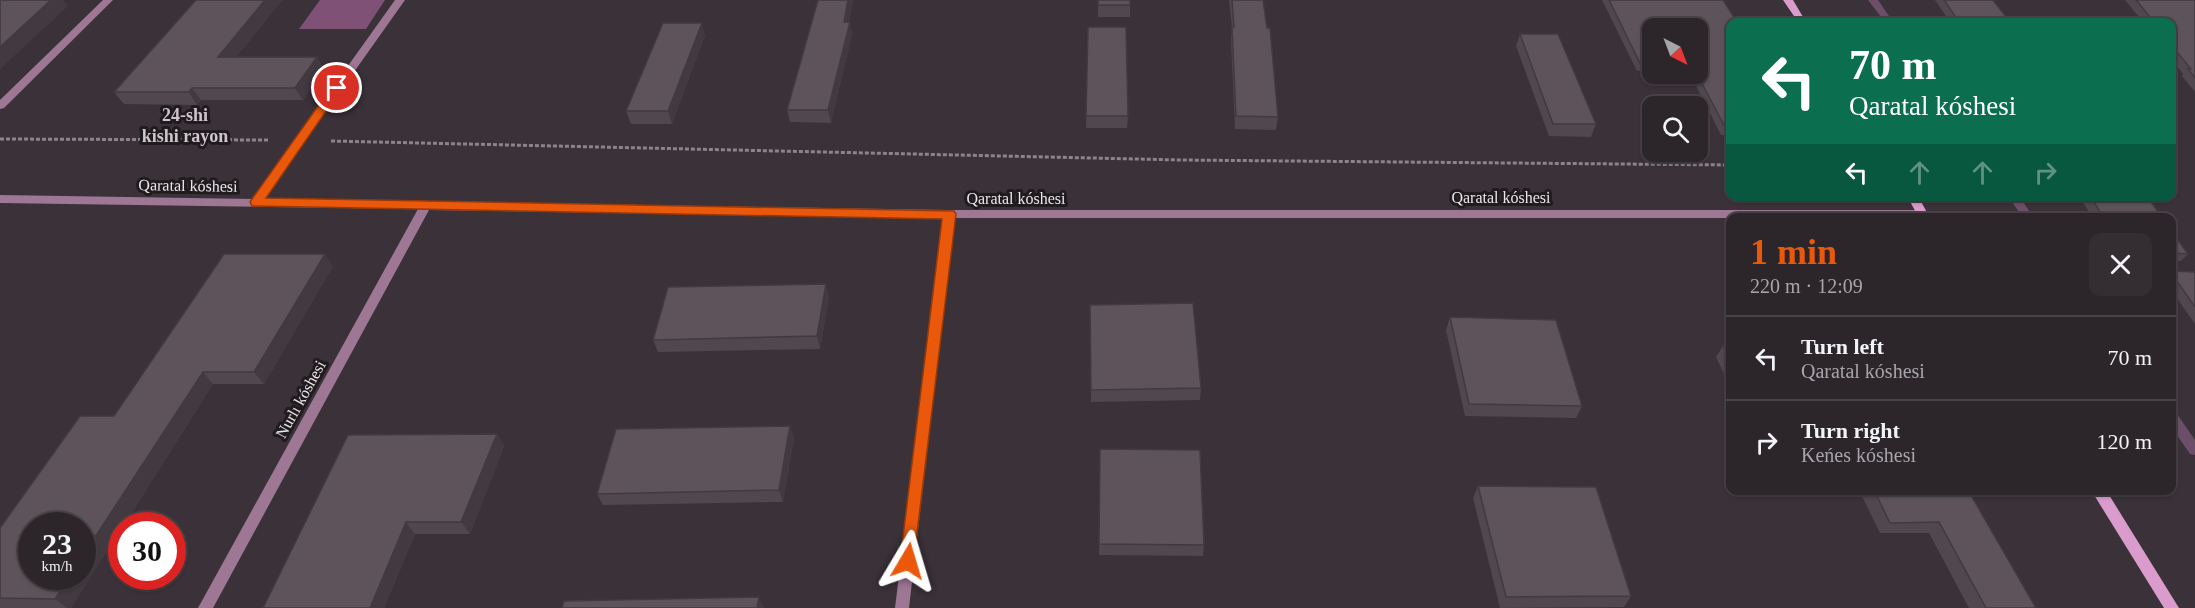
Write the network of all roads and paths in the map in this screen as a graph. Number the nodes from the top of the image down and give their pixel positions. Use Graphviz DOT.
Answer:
graph roads {
  1 [pos="108,0"];
  2 [pos="400,0"];
  3 [pos="1788,0"];
  4 [pos="1799,18"];
  5 [pos="0,106"];
  6 [pos="0,140"];
  7 [pos="299,141"];
  8 [pos="1726,165"];
  9 [pos="0,199"];
  10 [pos="256,202"];
  11 [pos="425,206"];
  12 [pos="949,214"];
  13 [pos="1726,216"];
  14 [pos="2101,495"];
  15 [pos="204,608"];
  16 [pos="902,608"];
  17 [pos="2172,608"];
  1 -- 5 [label="street"];
  2 -- 7 [label="street"];
  3 -- 4 [label="street"];
  6 -- 7 [label="path"];
  7 -- 8 [label="path"];
  7 -- 10 [label="street"];
  9 -- 10 [label="street, Qaratal kóshesi"];
  10 -- 11 [label="street, Qaratal kóshesi"];
  11 -- 12 [label="street, Qaratal kóshesi"];
  11 -- 15 [label="street, Nurlı kóshesi"];
  12 -- 13 [label="street, Qaratal kóshesi"];
  12 -- 16 [label="street"];
  14 -- 17 [label="street"];
}
